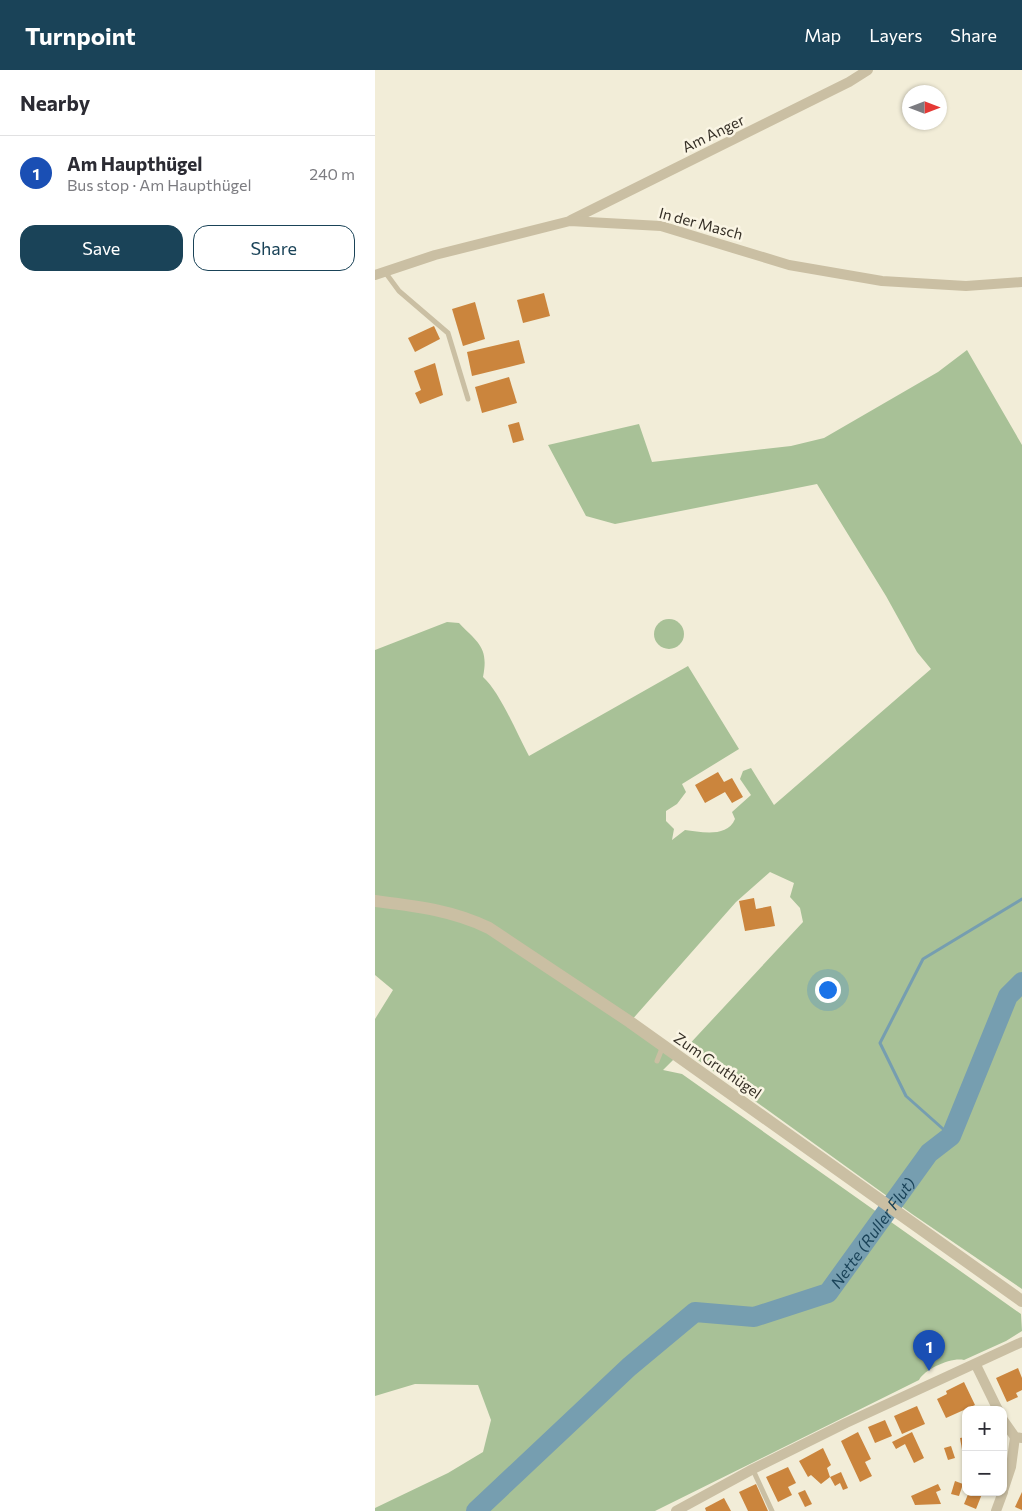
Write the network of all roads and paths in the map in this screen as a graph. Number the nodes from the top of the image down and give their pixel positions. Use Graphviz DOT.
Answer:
graph roads {
  1 [pos="868,70"];
  2 [pos="570,221"];
  3 [pos="380,273"];
  4 [pos="1022,282"];
  5 [pos="468,399"];
  6 [pos="375,901"];
  7 [pos="663,1046"];
  8 [pos="657,1061"];
  9 [pos="1022,1301"];
  10 [pos="1022,1342"];
  11 [pos="975,1365"];
  12 [pos="996,1406"];
  13 [pos="1007,1425"];
  14 [pos="1018,1438"];
  15 [pos="753,1469"];
  16 [pos="1007,1479"];
  17 [pos="1001,1496"];
  18 [pos="676,1511"];
  19 [pos="772,1511"];
  20 [pos="996,1511"];
  1 -- 2 [label="street, Am Anger"];
  2 -- 3 [label="street, In der Masch"];
  2 -- 4 [label="street, In der Masch"];
  3 -- 5 [label="lane"];
  6 -- 7 [label="street, Zum Gruthügel"];
  7 -- 8 [label="lane"];
  7 -- 9 [label="street, Zum Gruthügel"];
  10 -- 11 [label="street"];
  11 -- 12 [label="street"];
  11 -- 15 [label="street"];
  13 -- 14 [label="street"];
  14 -- 16 [label="street"];
  15 -- 18 [label="street"];
  15 -- 19 [label="lane"];
  17 -- 20 [label="street"];
}
